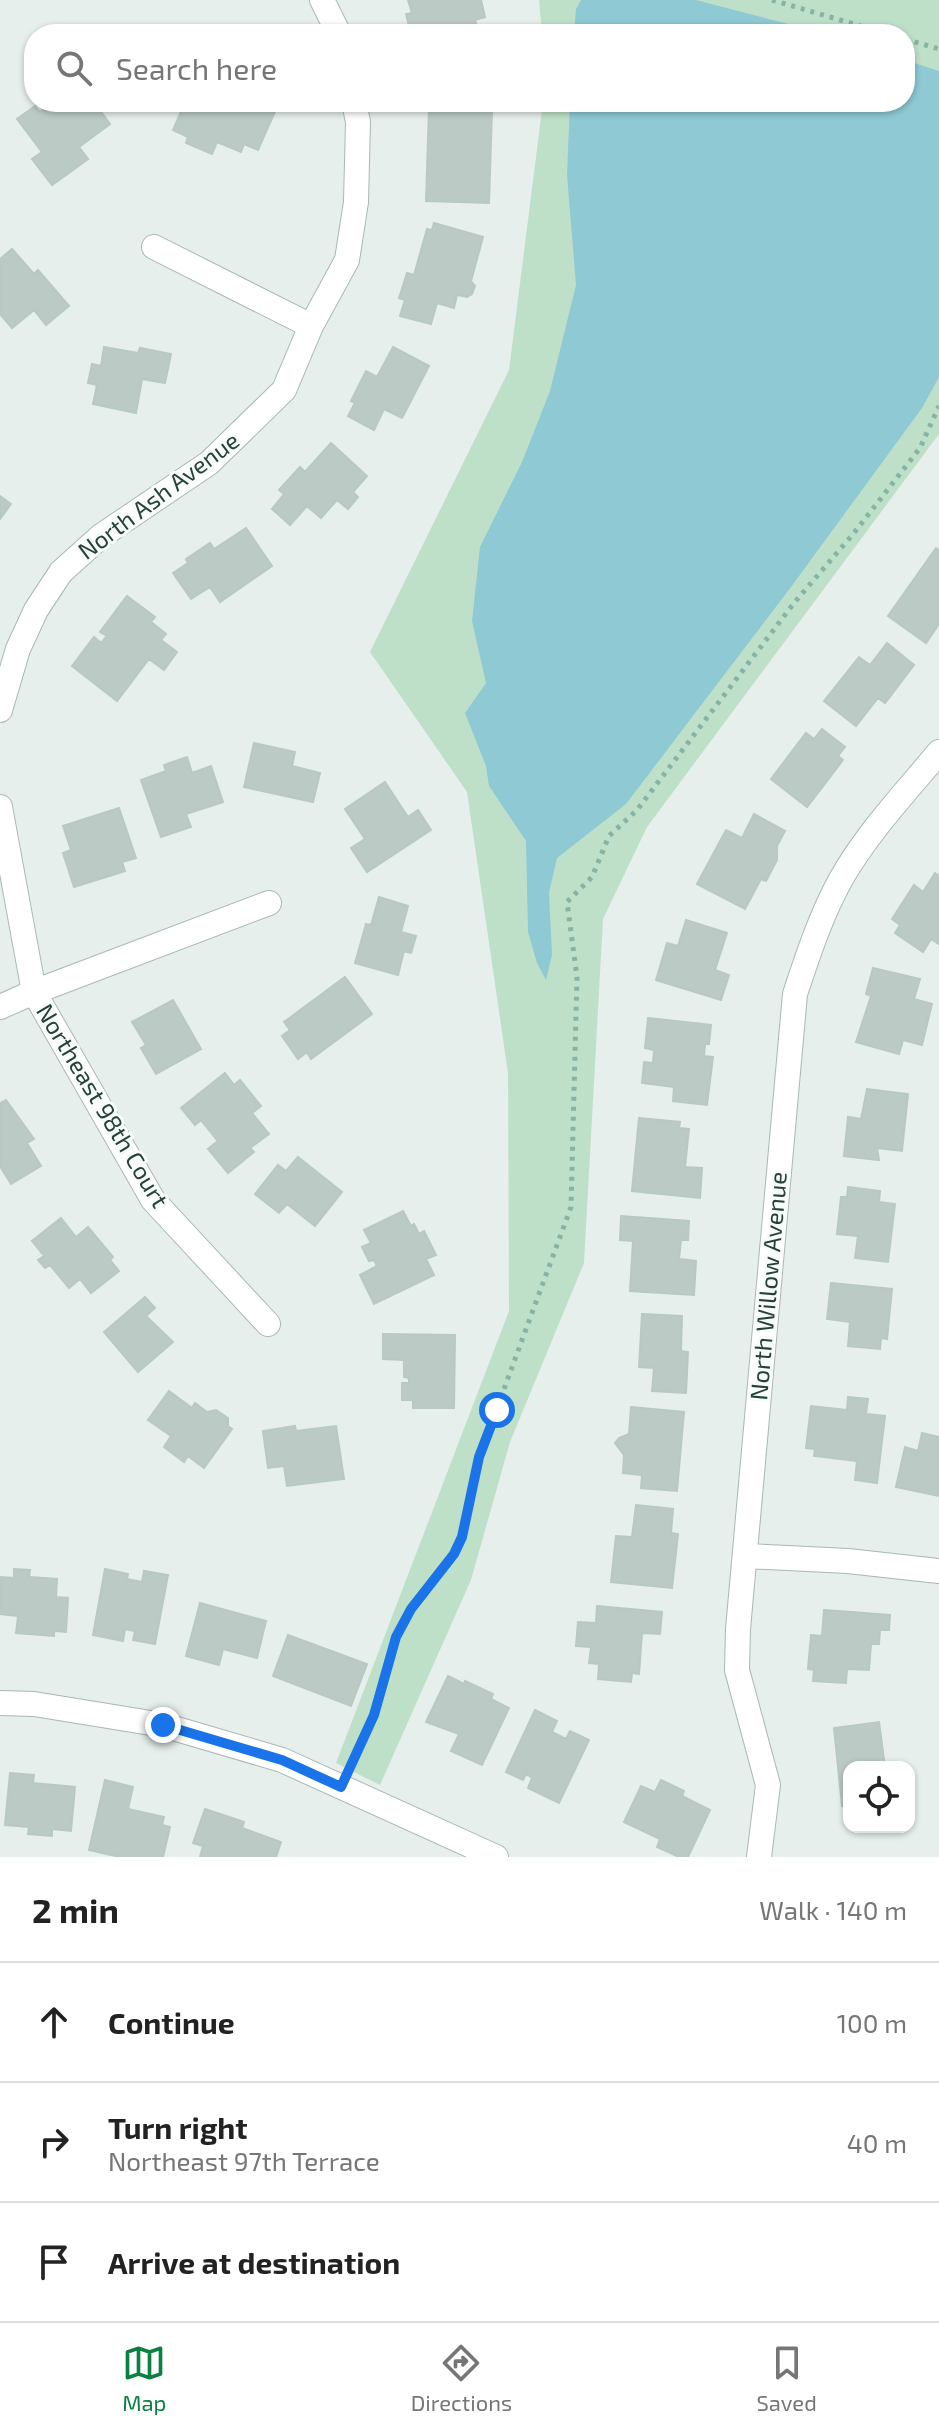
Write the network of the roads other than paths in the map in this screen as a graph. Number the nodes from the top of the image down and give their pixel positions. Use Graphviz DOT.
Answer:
graph roads {
  1 [pos="322,0"];
  2 [pos="334,24"];
  3 [pos="356,112"];
  4 [pos="154,247"];
  5 [pos="311,326"];
  6 [pos="0,710"];
  7 [pos="939,752"];
  8 [pos="0,807"];
  9 [pos="269,903"];
  10 [pos="34,992"];
  11 [pos="0,1007"];
  12 [pos="268,1324"];
  13 [pos="746,1556"];
  14 [pos="939,1571"];
  15 [pos="0,1703"];
  16 [pos="496,1857"];
  17 [pos="759,1857"];
  1 -- 2 [label="street"];
  3 -- 5 [label="street, North Ash Avenue"];
  4 -- 5 [label="street"];
  5 -- 6 [label="street, North Ash Avenue"];
  7 -- 13 [label="street, North Willow Avenue"];
  8 -- 10 [label="street"];
  9 -- 10 [label="street"];
  10 -- 11 [label="street"];
  10 -- 12 [label="street, Northeast 98th Court"];
  13 -- 14 [label="street"];
  13 -- 17 [label="street, North Willow Avenue"];
  15 -- 16 [label="street"];
}
